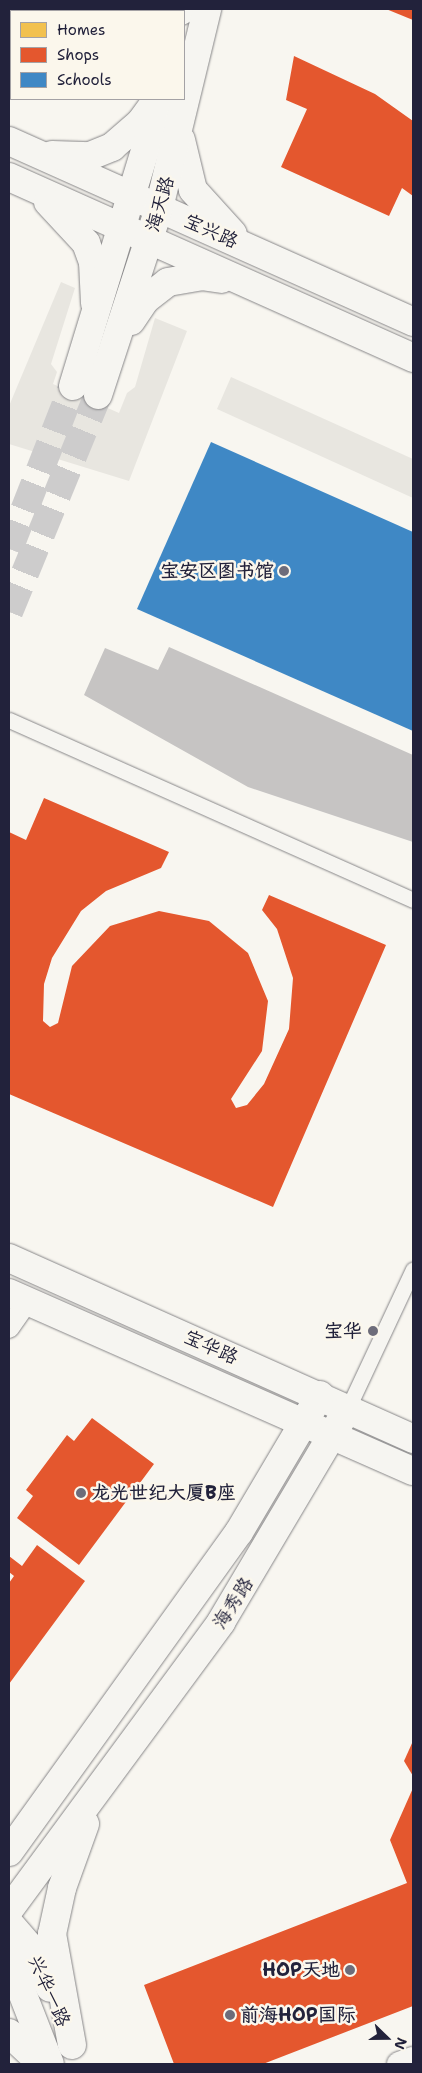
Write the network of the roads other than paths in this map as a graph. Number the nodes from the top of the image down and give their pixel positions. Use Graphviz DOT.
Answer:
graph roads {
  1 [pos="207,9"];
  2 [pos="156,100"];
  3 [pos="161,100"];
  4 [pos="180,129"];
  5 [pos="9,141"];
  6 [pos="42,155"];
  7 [pos="20,182"];
  8 [pos="134,196"];
  9 [pos="159,208"];
  10 [pos="125,229"];
  11 [pos="150,240"];
  12 [pos="249,249"];
  13 [pos="239,280"];
  14 [pos="413,322"];
  15 [pos="92,330"];
  16 [pos="119,338"];
  17 [pos="413,358"];
  18 [pos="9,720"];
  19 [pos="413,900"];
  20 [pos="9,1258"];
  21 [pos="413,1268"];
  22 [pos="18,1297"];
  23 [pos="9,1328"];
  24 [pos="320,1395"];
  25 [pos="348,1408"];
  26 [pos="306,1422"];
  27 [pos="334,1435"];
  28 [pos="413,1439"];
  29 [pos="413,1471"];
  30 [pos="142,1673"];
  31 [pos="169,1695"];
  32 [pos="98,1793"];
  33 [pos="9,1852"];
  34 [pos="9,1910"];
  35 [pos="9,1923"];
  36 [pos="9,1942"];
  37 [pos="9,2033"];
  38 [pos="76,2055"];
  39 [pos="413,2059"];
  40 [pos="42,2064"];
  41 [pos="50,2064"];
  42 [pos="399,2064"];
  1 -- 4 [label="main road, 海天路"];
  2 -- 6 [label="main road"];
  3 -- 8 [label="main road, 海天路"];
  4 -- 9 [label="main road, 海天路"];
  4 -- 12 [label="main road"];
  5 -- 6 [label="main road, 宝兴路"];
  6 -- 8 [label="main road, 宝兴路"];
  7 -- 10 [label="main road, 宝兴路"];
  7 -- 15 [label="main road"];
  8 -- 9 [label="main road, 宝兴路"];
  8 -- 10 [label="main road, 海天路"];
  9 -- 11 [label="main road, 海天路"];
  9 -- 12 [label="main road, 宝兴路"];
  10 -- 11 [label="main road, 宝兴路"];
  10 -- 15 [label="main road, 海天路"];
  11 -- 13 [label="main road, 宝兴路"];
  11 -- 16 [label="main road, 海天路"];
  12 -- 14 [label="main road, 宝兴路"];
  13 -- 16 [label="main road"];
  13 -- 17 [label="main road, 宝兴路"];
  15 -- 16 [label="main road, 海天路"];
  18 -- 19 [label="street"];
  20 -- 24 [label="main road, 宝华路"];
  21 -- 25 [label="street, 海秀路"];
  22 -- 23 [label="street"];
  22 -- 26 [label="main road, 宝华路"];
  24 -- 25 [label="main road, 宝华路"];
  24 -- 26 [label="main road, 海秀路"];
  25 -- 27 [label="main road, 海秀路"];
  25 -- 28 [label="main road, 宝华路"];
  26 -- 27 [label="main road, 宝华路"];
  26 -- 30 [label="main road, 海秀路"];
  27 -- 29 [label="main road, 宝华路"];
  27 -- 31 [label="main road, 海秀路"];
  30 -- 31 [label="main road"];
  30 -- 33 [label="main road, 海秀路"];
  31 -- 32 [label="main road, 海秀路"];
  32 -- 34 [label="main road, 海秀路"];
  32 -- 38 [label="main road"];
  35 -- 38 [label="main road, 兴华一路"];
  36 -- 41 [label="main road, 兴华一路"];
  37 -- 40 [label="main road"];
  39 -- 42 [label="street"];
}
